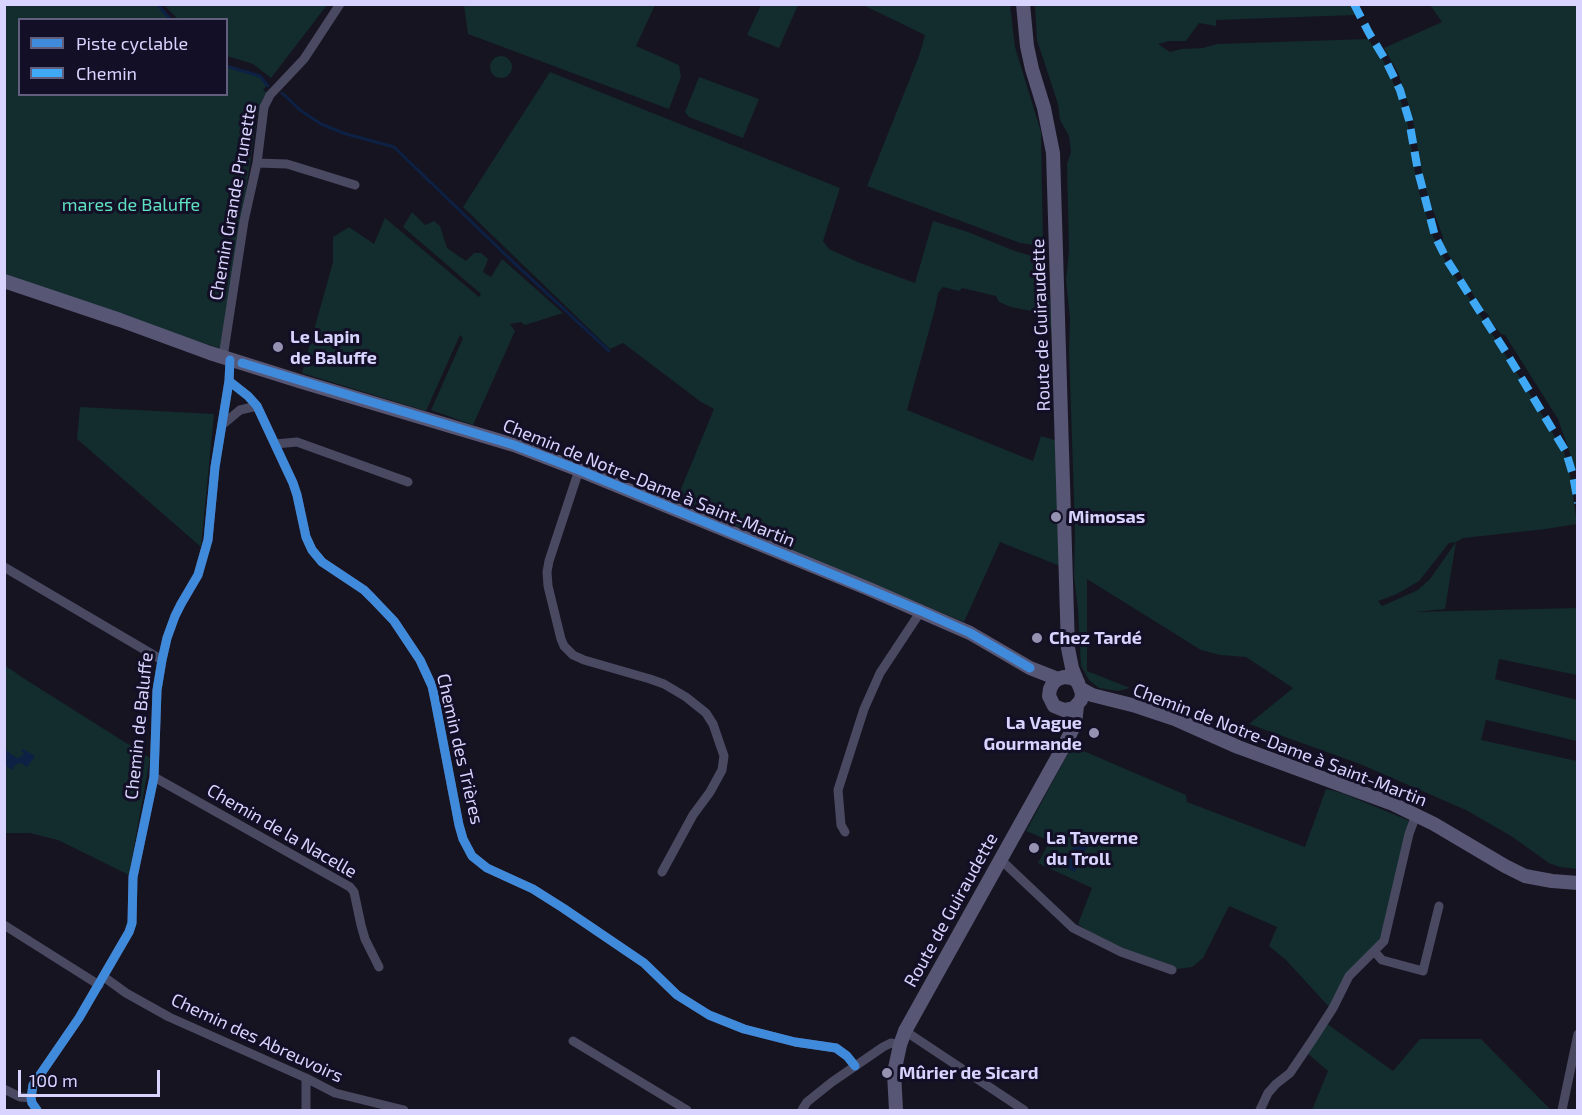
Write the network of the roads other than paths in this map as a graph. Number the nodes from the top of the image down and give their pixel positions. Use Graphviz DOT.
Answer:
graph roads {
  1 [pos="340,4"];
  2 [pos="1023,4"];
  3 [pos="256,163"];
  4 [pos="355,185"];
  5 [pos="4,281"];
  6 [pos="227,358"];
  7 [pos="229,381"];
  8 [pos="257,406"];
  9 [pos="222,425"];
  10 [pos="275,444"];
  11 [pos="579,470"];
  12 [pos="408,482"];
  13 [pos="4,567"];
  14 [pos="921,611"];
  15 [pos="1068,648"];
  16 [pos="162,660"];
  17 [pos="1056,682"];
  18 [pos="1080,686"];
  19 [pos="1108,699"];
  20 [pos="1073,706"];
  21 [pos="154,777"];
  22 [pos="1416,815"];
  23 [pos="844,832"];
  24 [pos="1000,859"];
  25 [pos="662,872"];
  26 [pos="1532,878"];
  27 [pos="1578,883"];
  28 [pos="1578,891"];
  29 [pos="1439,906"];
  30 [pos="4,925"];
  31 [pos="1374,951"];
  32 [pos="379,968"];
  33 [pos="1172,970"];
  34 [pos="101,981"];
  35 [pos="905,1031"];
  36 [pos="1578,1034"];
  37 [pos="573,1041"];
  38 [pos="900,1045"];
  39 [pos="855,1066"];
  40 [pos="306,1078"];
  41 [pos="4,1089"];
  42 [pos="31,1098"];
  43 [pos="37,1110"];
  44 [pos="306,1110"];
  45 [pos="404,1110"];
  46 [pos="687,1110"];
  47 [pos="802,1110"];
  48 [pos="896,1110"];
  49 [pos="1024,1110"];
  50 [pos="1260,1110"];
  51 [pos="1562,1110"];
  1 -- 3 [label="street, Chemin Grande Prunette"];
  2 -- 15 [label="street, Route de Guiraudette"];
  3 -- 4 [label="street"];
  3 -- 6 [label="street, Chemin Grande Prunette"];
  5 -- 6 [label="street, Chemin de Notre-Dame à Saint-Martin"];
  6 -- 7 [label="street, Chemin de Baluffe"];
  6 -- 11 [label="street, Chemin de Notre-Dame à Saint-Martin"];
  7 -- 8 [label="street, Chemin des Trières"];
  7 -- 9 [label="street, Chemin de Baluffe"];
  8 -- 9 [label="street"];
  8 -- 10 [label="street, Chemin des Trières"];
  9 -- 16 [label="street, Chemin de Baluffe"];
  10 -- 12 [label="street"];
  10 -- 39 [label="street, Chemin des Trières"];
  11 -- 14 [label="street, Chemin de Notre-Dame à Saint-Martin"];
  11 -- 25 [label="street"];
  13 -- 16 [label="street"];
  14 -- 17 [label="street, Chemin de Notre-Dame à Saint-Martin"];
  14 -- 23 [label="street"];
  15 -- 17 [label="street, Route de Guiraudette"];
  15 -- 18 [label="street, Route de Guiraudette"];
  16 -- 21 [label="street, Chemin de Baluffe"];
  17 -- 18 [label="street"];
  17 -- 20 [label="street"];
  18 -- 19 [label="street, Chemin de Notre-Dame à Saint-Martin"];
  18 -- 20 [label="street"];
  19 -- 20 [label="street, Chemin de Notre-Dame à Saint-Martin"];
  19 -- 22 [label="street, Chemin de Notre-Dame à Saint-Martin"];
  20 -- 24 [label="street, Route de Guiraudette"];
  21 -- 32 [label="street, Chemin de la Nacelle"];
  21 -- 34 [label="street, Chemin de Baluffe"];
  22 -- 26 [label="street, Chemin de Notre-Dame à Saint-Martin"];
  22 -- 31 [label="street"];
  24 -- 33 [label="street"];
  24 -- 35 [label="street, Route de Guiraudette"];
  26 -- 27 [label="street, Chemin de Notre-Dame à Saint-Martin"];
  26 -- 28 [label="street, Chemin de Notre-Dame à Saint-Martin"];
  29 -- 31 [label="street"];
  30 -- 34 [label="street, Chemin des Abreuvoirs"];
  31 -- 50 [label="street"];
  34 -- 40 [label="street, Chemin des Abreuvoirs"];
  34 -- 42 [label="street, Chemin de Baluffe"];
  35 -- 38 [label="street, Route de Guiraudette"];
  35 -- 49 [label="street"];
  36 -- 51 [label="street"];
  37 -- 46 [label="street"];
  38 -- 39 [label="street"];
  38 -- 48 [label="street, Route de Guiraudette"];
  39 -- 47 [label="street"];
  40 -- 44 [label="street"];
  40 -- 45 [label="street, Chemin des Abreuvoirs"];
  41 -- 42 [label="street"];
  42 -- 43 [label="street"];
}
